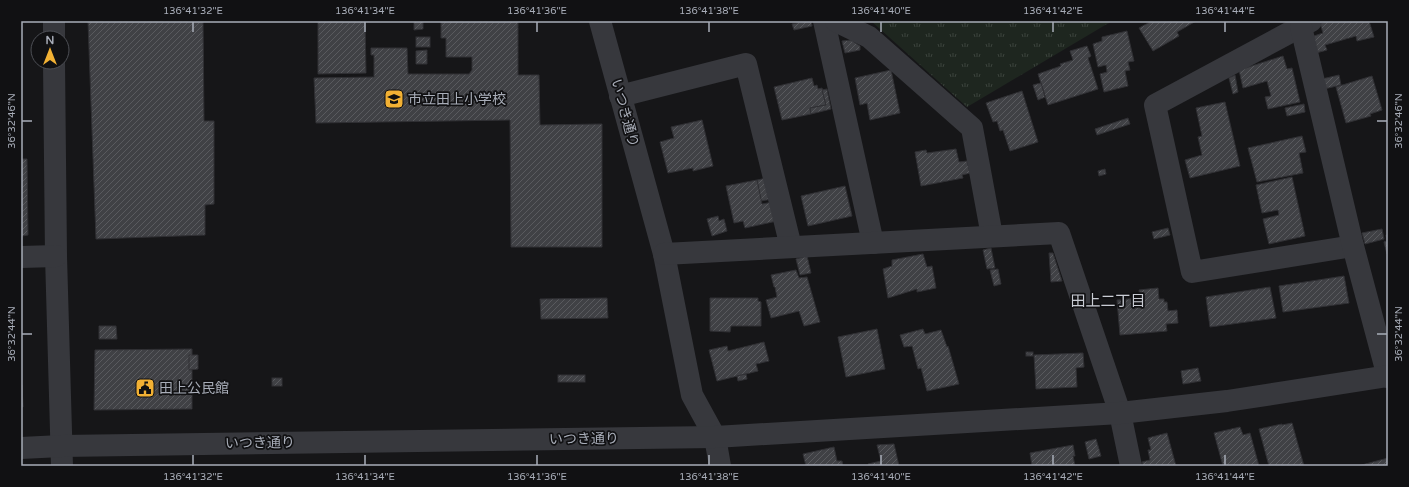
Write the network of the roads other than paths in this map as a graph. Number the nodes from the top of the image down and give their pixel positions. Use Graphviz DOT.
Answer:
graph roads {
  1 [pos="600,21"];
  2 [pos="824,21"];
  3 [pos="836,21"];
  4 [pos="1306,24"];
  5 [pos="54,70"];
  6 [pos="620,96"];
  7 [pos="992,236"];
  8 [pos="873,243"];
  9 [pos="1352,246"];
  10 [pos="791,247"];
  11 [pos="664,254"];
  12 [pos="56,256"];
  13 [pos="21,257"];
  14 [pos="1388,377"];
  15 [pos="1120,413"];
  16 [pos="714,437"];
  17 [pos="21,448"];
  18 [pos="62,456"];
  19 [pos="720,466"];
  20 [pos="1131,466"];
  1 -- 6 [label="street, いつき通り"];
  2 -- 8 [label="street"];
  3 -- 7 [label="street"];
  4 -- 9 [label="street"];
  4 -- 9 [label="street"];
  5 -- 12 [label="street"];
  6 -- 10 [label="street"];
  6 -- 11 [label="street, いつき通り"];
  7 -- 8 [label="street"];
  7 -- 15 [label="street"];
  8 -- 10 [label="street"];
  9 -- 14 [label="street"];
  10 -- 11 [label="street"];
  11 -- 16 [label="street, いつき通り"];
  12 -- 13 [label="street"];
  12 -- 18 [label="street"];
  14 -- 15 [label="street"];
  15 -- 16 [label="street"];
  15 -- 20 [label="street"];
  16 -- 18 [label="street, いつき通り"];
  16 -- 19 [label="street"];
  17 -- 18 [label="street, いつき通り"];
}
